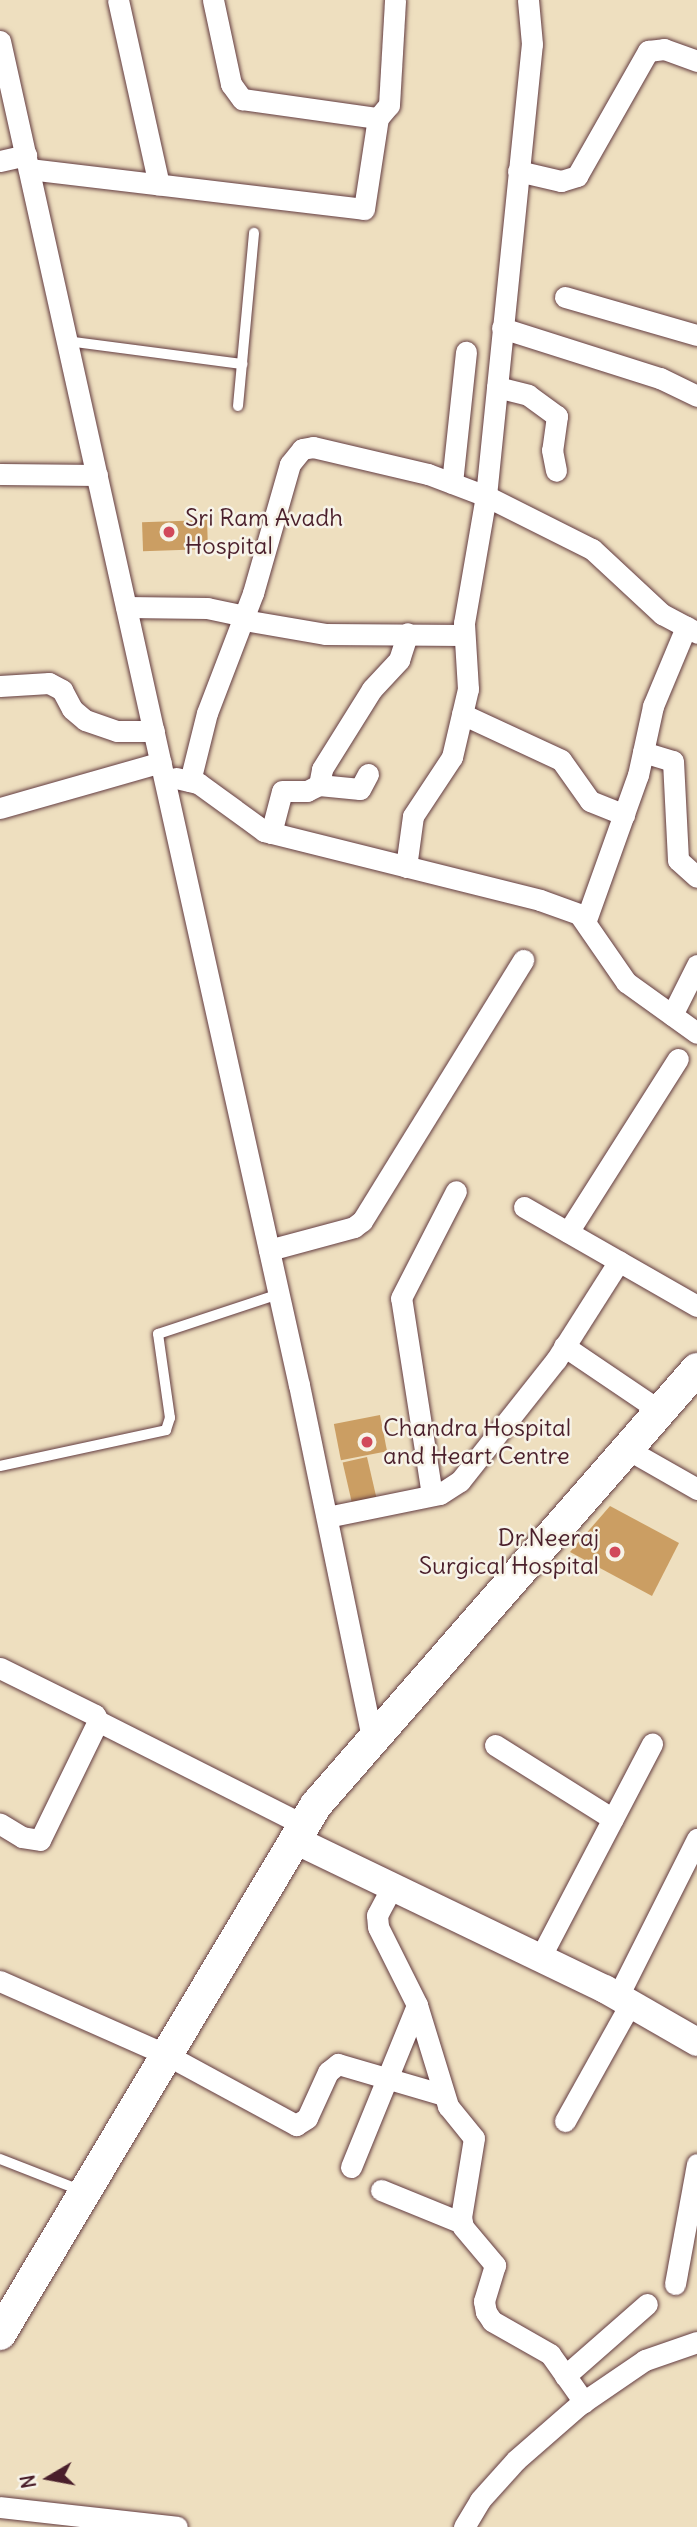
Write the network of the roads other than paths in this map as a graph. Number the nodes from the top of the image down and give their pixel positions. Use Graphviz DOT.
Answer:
graph roads {
  1 [pos="118,0"];
  2 [pos="213,0"];
  3 [pos="395,0"];
  4 [pos="528,0"];
  5 [pos="0,41"];
  6 [pos="697,61"];
  7 [pos="378,118"];
  8 [pos="0,161"];
  9 [pos="27,162"];
  10 [pos="518,171"];
  11 [pos="159,186"];
  12 [pos="254,233"];
  13 [pos="565,297"];
  14 [pos="502,328"];
  15 [pos="697,335"];
  16 [pos="67,341"];
  17 [pos="466,352"];
  18 [pos="242,364"];
  19 [pos="497,387"];
  20 [pos="697,396"];
  21 [pos="238,406"];
  22 [pos="556,471"];
  23 [pos="0,474"];
  24 [pos="97,475"];
  25 [pos="452,483"];
  26 [pos="486,496"];
  27 [pos="126,607"];
  28 [pos="245,618"];
  29 [pos="691,630"];
  30 [pos="408,633"];
  31 [pos="463,635"];
  32 [pos="0,686"];
  33 [pos="463,714"];
  34 [pos="154,731"];
  35 [pos="643,752"];
  36 [pos="162,769"];
  37 [pos="368,774"];
  38 [pos="190,781"];
  39 [pos="319,785"];
  40 [pos="0,808"];
  41 [pos="624,815"];
  42 [pos="271,833"];
  43 [pos="406,867"];
  44 [pos="697,877"];
  45 [pos="586,920"];
  46 [pos="523,960"];
  47 [pos="697,965"];
  48 [pos="672,1015"];
  49 [pos="697,1033"];
  50 [pos="678,1059"];
  51 [pos="456,1191"];
  52 [pos="524,1207"];
  53 [pos="568,1232"];
  54 [pos="269,1250"];
  55 [pos="619,1261"];
  56 [pos="279,1294"];
  57 [pos="697,1306"];
  58 [pos="564,1346"];
  59 [pos="697,1369"];
  60 [pos="660,1411"];
  61 [pos="627,1449"];
  62 [pos="0,1466"];
  63 [pos="697,1489"];
  64 [pos="432,1495"];
  65 [pos="327,1517"];
  66 [pos="0,1668"];
  67 [pos="98,1721"];
  68 [pos="372,1739"];
  69 [pos="652,1744"];
  70 [pos="495,1745"];
  71 [pos="613,1819"];
  72 [pos="0,1824"];
  73 [pos="299,1833"];
  74 [pos="697,1839"];
  75 [pos="392,1887"];
  76 [pos="540,1958"];
  77 [pos="0,1981"];
  78 [pos="624,2000"];
  79 [pos="417,2005"];
  80 [pos="697,2042"];
  81 [pos="167,2055"];
  82 [pos="387,2077"];
  83 [pos="444,2095"];
  84 [pos="565,2120"];
  85 [pos="0,2159"];
  86 [pos="697,2164"];
  87 [pos="351,2167"];
  88 [pos="381,2190"];
  89 [pos="85,2192"];
  90 [pos="462,2223"];
  91 [pos="675,2284"];
  92 [pos="647,2304"];
  93 [pos="7,2322"];
  94 [pos="697,2342"];
  95 [pos="565,2376"];
  96 [pos="575,2408"];
  97 [pos="8,2514"];
  98 [pos="131,2524"];
  99 [pos="177,2527"];
  100 [pos="464,2527"];
  1 -- 11 [label="street"];
  2 -- 7 [label="street"];
  3 -- 7 [label="street"];
  4 -- 10 [label="street"];
  5 -- 9 [label="street"];
  6 -- 10 [label="street"];
  7 -- 11 [label="street"];
  8 -- 9 [label="street"];
  9 -- 11 [label="street"];
  9 -- 16 [label="street"];
  10 -- 14 [label="street"];
  12 -- 18 [label="lane"];
  13 -- 15 [label="street"];
  14 -- 19 [label="street"];
  14 -- 20 [label="street"];
  16 -- 18 [label="lane"];
  16 -- 24 [label="street"];
  17 -- 25 [label="street"];
  18 -- 21 [label="lane"];
  19 -- 22 [label="street"];
  19 -- 26 [label="street"];
  23 -- 24 [label="street"];
  24 -- 27 [label="street"];
  25 -- 26 [label="street"];
  25 -- 28 [label="street"];
  26 -- 29 [label="street"];
  26 -- 31 [label="street"];
  27 -- 28 [label="street"];
  27 -- 34 [label="street"];
  28 -- 30 [label="street"];
  28 -- 38 [label="street"];
  29 -- 35 [label="street"];
  30 -- 31 [label="street"];
  30 -- 39 [label="street"];
  31 -- 33 [label="street"];
  32 -- 34 [label="street"];
  33 -- 41 [label="street"];
  33 -- 43 [label="street"];
  34 -- 36 [label="street"];
  35 -- 41 [label="street"];
  35 -- 44 [label="street"];
  36 -- 38 [label="street"];
  36 -- 40 [label="street"];
  36 -- 54 [label="street"];
  37 -- 39 [label="street"];
  38 -- 42 [label="street"];
  39 -- 42 [label="street"];
  41 -- 45 [label="street"];
  42 -- 43 [label="street"];
  43 -- 45 [label="street"];
  45 -- 48 [label="street"];
  46 -- 54 [label="street"];
  47 -- 48 [label="street"];
  48 -- 49 [label="street"];
  50 -- 53 [label="street"];
  51 -- 64 [label="street"];
  52 -- 53 [label="street"];
  53 -- 55 [label="street"];
  54 -- 56 [label="street"];
  55 -- 57 [label="street"];
  55 -- 58 [label="street"];
  56 -- 62 [label="lane"];
  56 -- 65 [label="street"];
  58 -- 60 [label="street"];
  58 -- 64 [label="street"];
  59 -- 60 [label="main road"];
  60 -- 61 [label="main road"];
  61 -- 63 [label="street"];
  61 -- 68 [label="main road"];
  64 -- 65 [label="street"];
  65 -- 68 [label="street"];
  66 -- 67 [label="street"];
  67 -- 72 [label="street"];
  67 -- 73 [label="street"];
  68 -- 73 [label="main road"];
  69 -- 71 [label="street"];
  70 -- 71 [label="street"];
  71 -- 76 [label="street"];
  73 -- 75 [label="street"];
  73 -- 81 [label="main road"];
  74 -- 78 [label="street"];
  75 -- 76 [label="street"];
  75 -- 79 [label="street"];
  76 -- 78 [label="street"];
  77 -- 81 [label="street"];
  78 -- 80 [label="street"];
  78 -- 84 [label="street"];
  79 -- 82 [label="street"];
  79 -- 83 [label="street"];
  81 -- 82 [label="street"];
  81 -- 89 [label="main road"];
  82 -- 83 [label="street"];
  82 -- 87 [label="street"];
  83 -- 90 [label="street"];
  85 -- 89 [label="lane"];
  86 -- 91 [label="street"];
  88 -- 90 [label="street"];
  89 -- 93 [label="main road"];
  90 -- 95 [label="street"];
  92 -- 95 [label="street"];
  94 -- 96 [label="street"];
  95 -- 96 [label="street"];
  96 -- 100 [label="street"];
  97 -- 98 [label="street"];
  98 -- 99 [label="street"];
}
